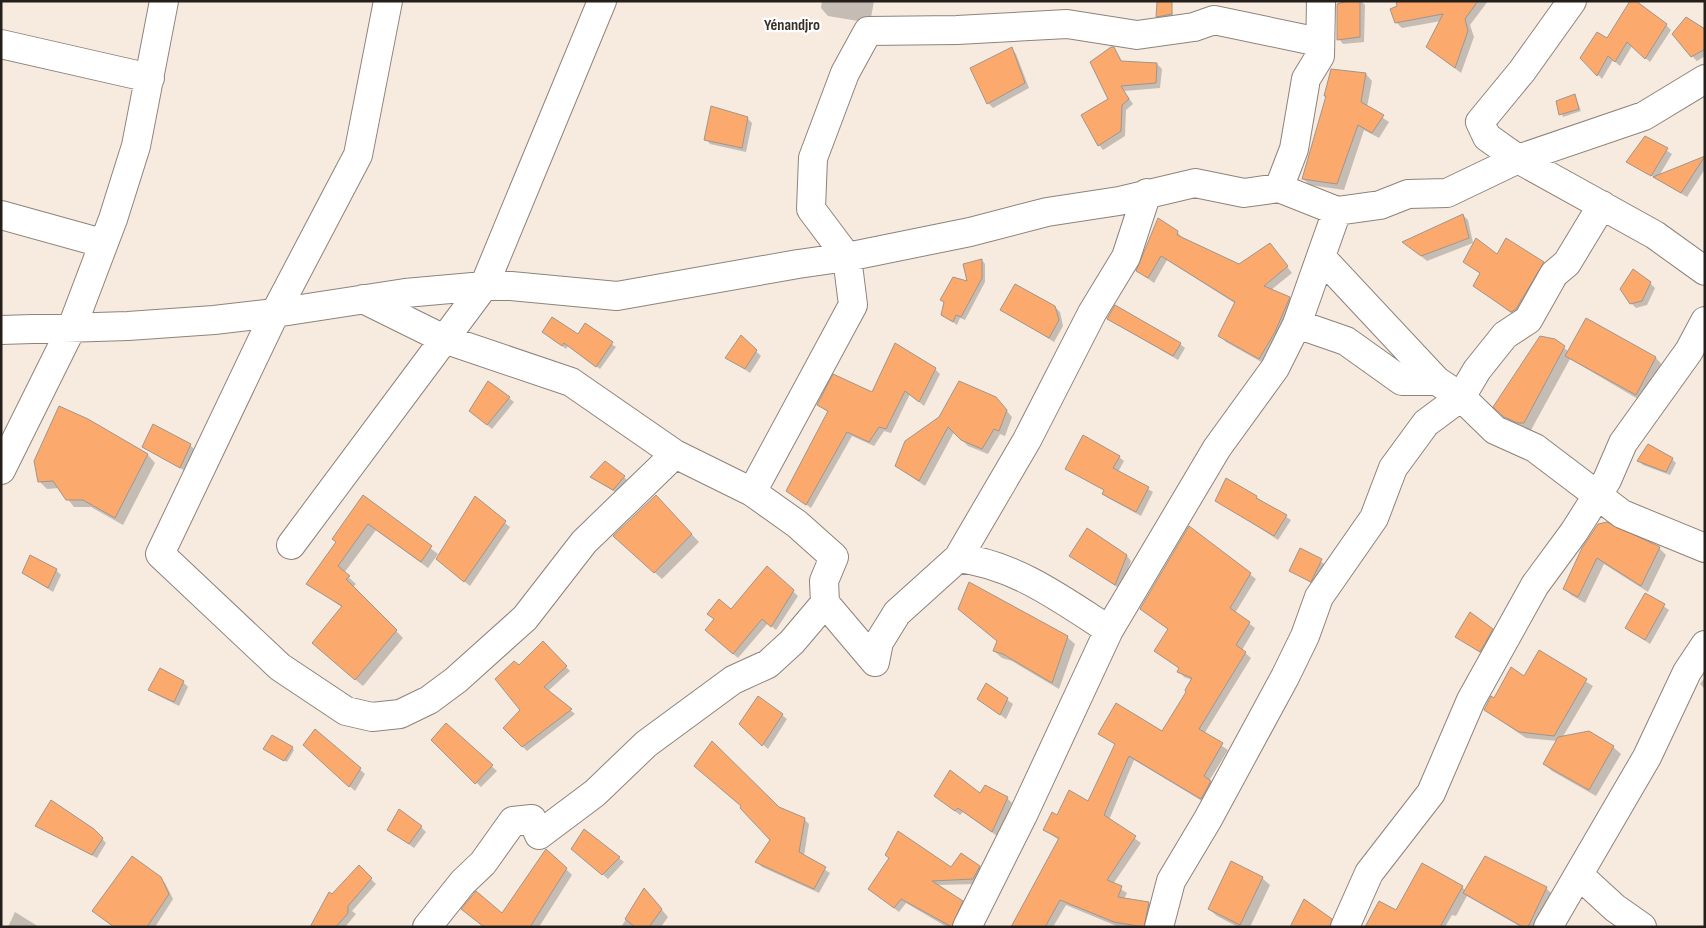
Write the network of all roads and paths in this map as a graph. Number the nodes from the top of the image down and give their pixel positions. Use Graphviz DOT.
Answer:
graph roads {
  1 [pos="164,1"];
  2 [pos="388,1"];
  3 [pos="602,1"];
  4 [pos="1321,1"];
  5 [pos="1572,1"];
  6 [pos="1319,42"];
  7 [pos="1,44"];
  8 [pos="150,78"];
  9 [pos="1705,79"];
  10 [pos="1518,159"];
  11 [pos="1279,188"];
  12 [pos="1147,193"];
  13 [pos="1602,205"];
  14 [pos="1337,210"];
  15 [pos="1,215"];
  16 [pos="102,243"];
  17 [pos="847,257"];
  18 [pos="1321,257"];
  19 [pos="1705,271"];
  20 [pos="484,286"];
  21 [pos="363,299"];
  22 [pos="275,313"];
  23 [pos="1705,321"];
  24 [pos="1297,324"];
  25 [pos="72,327"];
  26 [pos="1,330"];
  27 [pos="444,339"];
  28 [pos="1437,381"];
  29 [pos="1461,397"];
  30 [pos="675,454"];
  31 [pos="1,470"];
  32 [pos="752,492"];
  33 [pos="1597,494"];
  34 [pos="291,544"];
  35 [pos="1705,548"];
  36 [pos="958,558"];
  37 [pos="825,603"];
  38 [pos="1109,630"];
  39 [pos="1705,645"];
  40 [pos="1579,875"];
  41 [pos="427,927"];
  42 [pos="967,927"];
  43 [pos="1159,927"];
  44 [pos="1345,927"];
  45 [pos="1548,927"];
  46 [pos="1642,927"];
  1 -- 8 [label="street"];
  2 -- 22 [label="street"];
  3 -- 20 [label="street"];
  4 -- 6 [label="street"];
  5 -- 10 [label="street"];
  6 -- 11 [label="street"];
  6 -- 17 [label="street"];
  7 -- 8 [label="street"];
  8 -- 16 [label="street"];
  9 -- 10 [label="street"];
  10 -- 13 [label="street"];
  10 -- 14 [label="street"];
  11 -- 12 [label="street"];
  11 -- 14 [label="street"];
  12 -- 17 [label="street"];
  12 -- 36 [label="street"];
  13 -- 19 [label="street"];
  13 -- 29 [label="street"];
  14 -- 18 [label="street"];
  15 -- 16 [label="street"];
  16 -- 25 [label="street"];
  17 -- 20 [label="street"];
  17 -- 32 [label="street"];
  18 -- 24 [label="street"];
  18 -- 28 [label="street"];
  20 -- 21 [label="street"];
  20 -- 27 [label="street"];
  21 -- 22 [label="street"];
  21 -- 27 [label="street"];
  22 -- 25 [label="street"];
  22 -- 30 [label="street"];
  23 -- 33 [label="street"];
  24 -- 28 [label="street"];
  24 -- 38 [label="street"];
  25 -- 26 [label="street"];
  25 -- 31 [label="street"];
  27 -- 30 [label="street"];
  27 -- 34 [label="street"];
  28 -- 29 [label="street"];
  29 -- 33 [label="street"];
  29 -- 43 [label="street"];
  30 -- 32 [label="street"];
  32 -- 37 [label="street"];
  33 -- 35 [label="street"];
  33 -- 44 [label="street"];
  36 -- 37 [label="street"];
  36 -- 38 [label="street"];
  37 -- 41 [label="street"];
  38 -- 42 [label="street"];
  39 -- 40 [label="street"];
  40 -- 45 [label="street"];
  40 -- 46 [label="street"];
}
